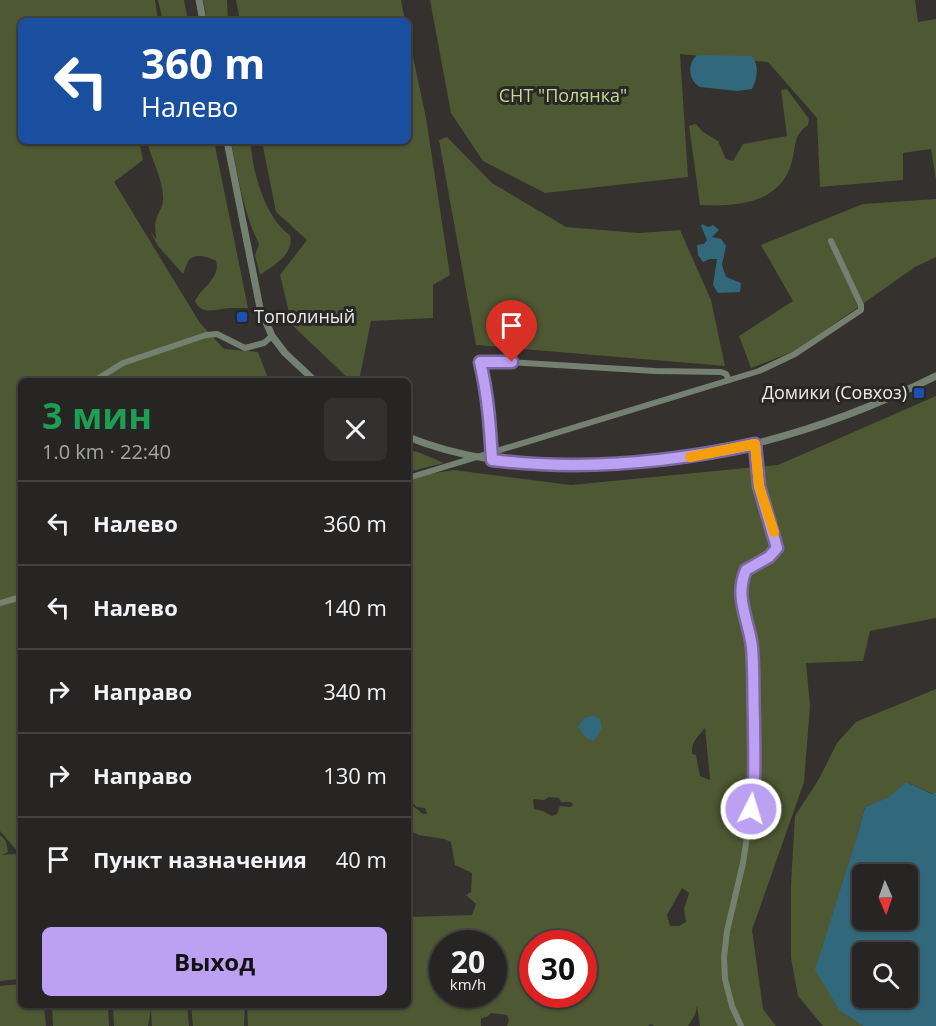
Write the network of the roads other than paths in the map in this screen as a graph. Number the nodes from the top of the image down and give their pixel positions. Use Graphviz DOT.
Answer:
graph roads {
  1 [pos="199,0"];
  2 [pos="202,18"];
  3 [pos="227,144"];
  4 [pos="831,241"];
  5 [pos="272,336"];
  6 [pos="936,376"];
  7 [pos="99,378"];
  8 [pos="312,378"];
  9 [pos="729,380"];
  10 [pos="411,438"];
  11 [pos="755,444"];
  12 [pos="491,457"];
  13 [pos="475,458"];
  14 [pos="411,477"];
  15 [pos="18,598"];
  16 [pos="0,603"];
  17 [pos="741,1026"];
  1 -- 2 [label="street"];
  3 -- 5 [label="street"];
  4 -- 9 [label="street"];
  5 -- 7 [label="street"];
  5 -- 8 [label="street"];
  6 -- 11 [label="street"];
  9 -- 12 [label="street"];
  9 -- 12 [label="street"];
  10 -- 13 [label="street"];
  11 -- 12 [label="street"];
  11 -- 17 [label="street"];
  12 -- 13 [label="street"];
  13 -- 14 [label="street"];
  15 -- 16 [label="street"];
}
